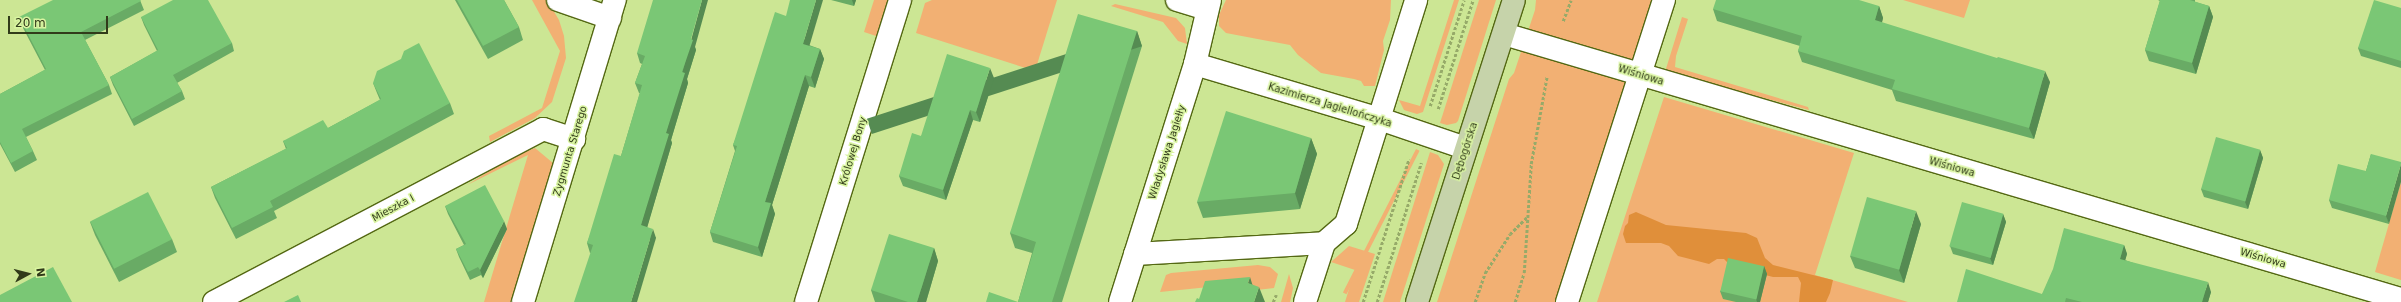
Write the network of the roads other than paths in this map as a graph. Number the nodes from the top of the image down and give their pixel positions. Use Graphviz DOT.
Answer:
graph roads {
  1 [pos="558,0"];
  2 [pos="900,0"];
  3 [pos="1177,0"];
  4 [pos="1416,0"];
  5 [pos="1514,0"];
  6 [pos="1664,0"];
  7 [pos="1208,5"];
  8 [pos="612,9"];
  9 [pos="1504,34"];
  10 [pos="1195,64"];
  11 [pos="1640,75"];
  12 [pos="1380,119"];
  13 [pos="574,139"];
  14 [pos="1465,148"];
  15 [pos="1324,243"];
  16 [pos="1135,254"];
  17 [pos="2401,299"];
  18 [pos="214,302"];
  19 [pos="523,302"];
  20 [pos="806,302"];
  21 [pos="1120,302"];
  22 [pos="1306,302"];
  23 [pos="1417,302"];
  24 [pos="1567,302"];
  1 -- 8 [label="street"];
  2 -- 20 [label="street, Królowej Bony"];
  3 -- 7 [label="street"];
  4 -- 12 [label="street"];
  5 -- 9 [label="main road, Dębogórska"];
  6 -- 11 [label="street"];
  7 -- 10 [label="street, Władysława Jagiełły"];
  8 -- 13 [label="street, Zygmunta Starego"];
  9 -- 11 [label="street, Wiśniowa"];
  9 -- 14 [label="main road, Dębogórska"];
  10 -- 12 [label="street, Kazimierza Jagiellończyka"];
  10 -- 16 [label="street, Władysława Jagiełły"];
  11 -- 17 [label="street, Wiśniowa"];
  11 -- 24 [label="street"];
  12 -- 14 [label="street, Kazimierza Jagiellończyka"];
  12 -- 15 [label="street"];
  13 -- 18 [label="street, Mieszka I"];
  13 -- 19 [label="street, Zygmunta Starego"];
  14 -- 23 [label="main road, Dębogórska"];
  15 -- 16 [label="street"];
  15 -- 22 [label="street"];
  16 -- 21 [label="street, Władysława Jagiełły"];
}
